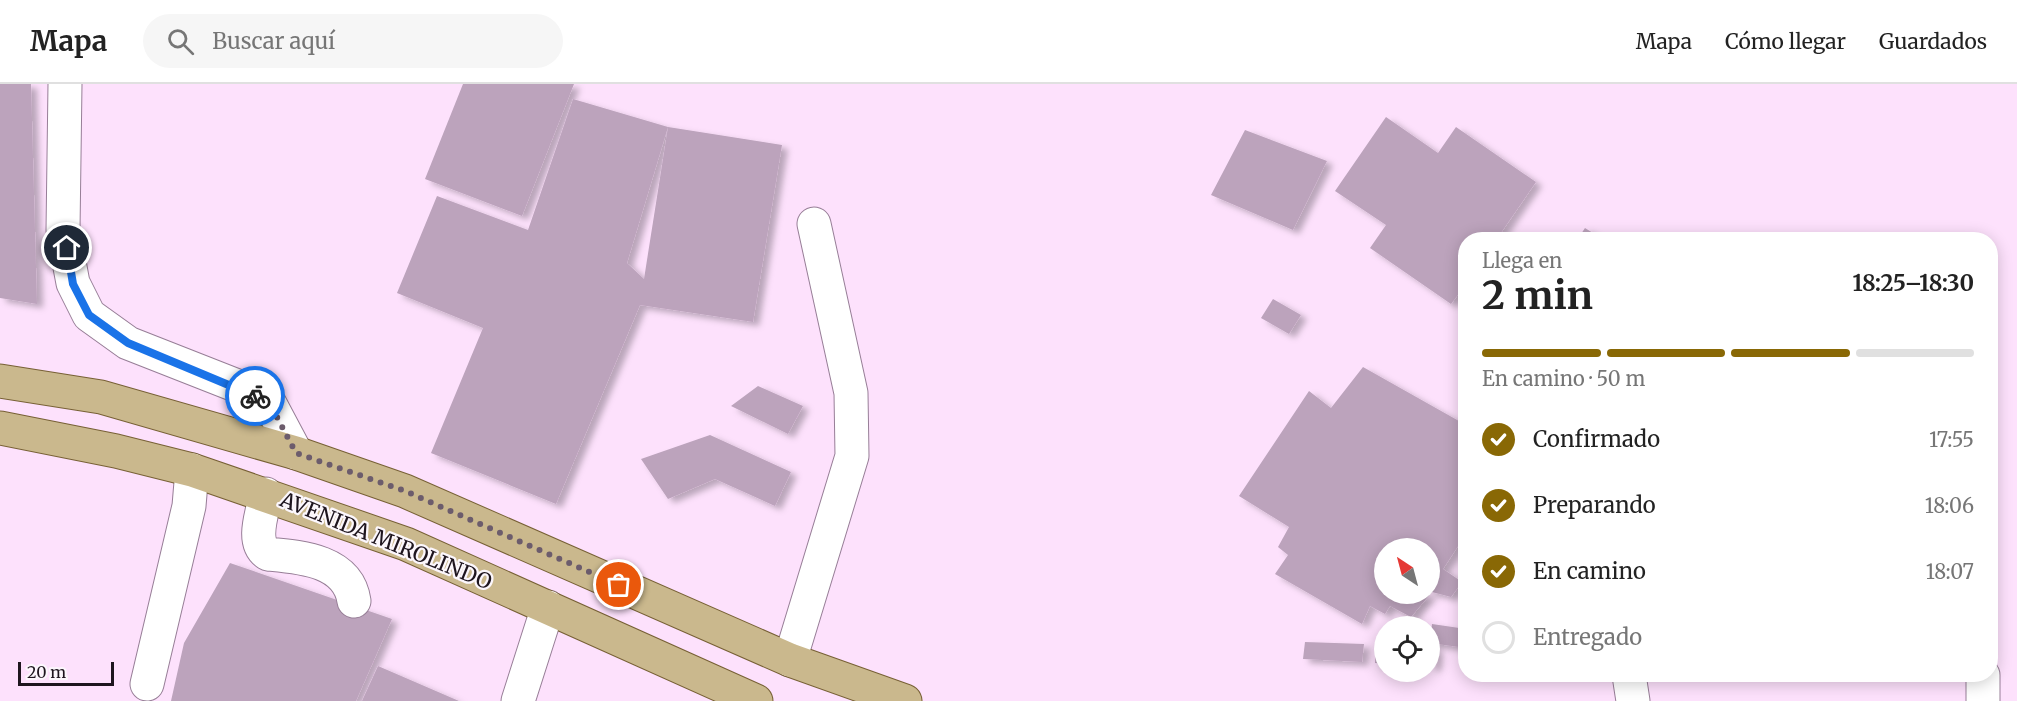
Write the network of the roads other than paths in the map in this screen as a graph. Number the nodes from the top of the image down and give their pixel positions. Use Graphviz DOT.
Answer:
graph roads {
  1 [pos="65,84"];
  2 [pos="813,224"];
  3 [pos="0,381"];
  4 [pos="0,428"];
  5 [pos="296,453"];
  6 [pos="192,470"];
  7 [pos="266,494"];
  8 [pos="354,601"];
  9 [pos="548,607"];
  10 [pos="790,660"];
  11 [pos="1630,682"];
  12 [pos="1983,682"];
  13 [pos="147,684"];
  14 [pos="518,701"];
  15 [pos="756,701"];
  16 [pos="905,701"];
  17 [pos="1633,701"];
  18 [pos="1983,701"];
  1 -- 5 [label="street"];
  2 -- 10 [label="street"];
  3 -- 5 [label="main road"];
  4 -- 6 [label="main road, AVENIDA MIROLINDO"];
  5 -- 10 [label="main road"];
  6 -- 7 [label="main road, AVENIDA MIROLINDO"];
  6 -- 13 [label="street"];
  7 -- 8 [label="street"];
  7 -- 9 [label="main road, AVENIDA MIROLINDO"];
  9 -- 14 [label="street"];
  9 -- 15 [label="main road, AVENIDA MIROLINDO"];
  10 -- 16 [label="main road"];
  11 -- 17 [label="street"];
  12 -- 18 [label="street"];
}
